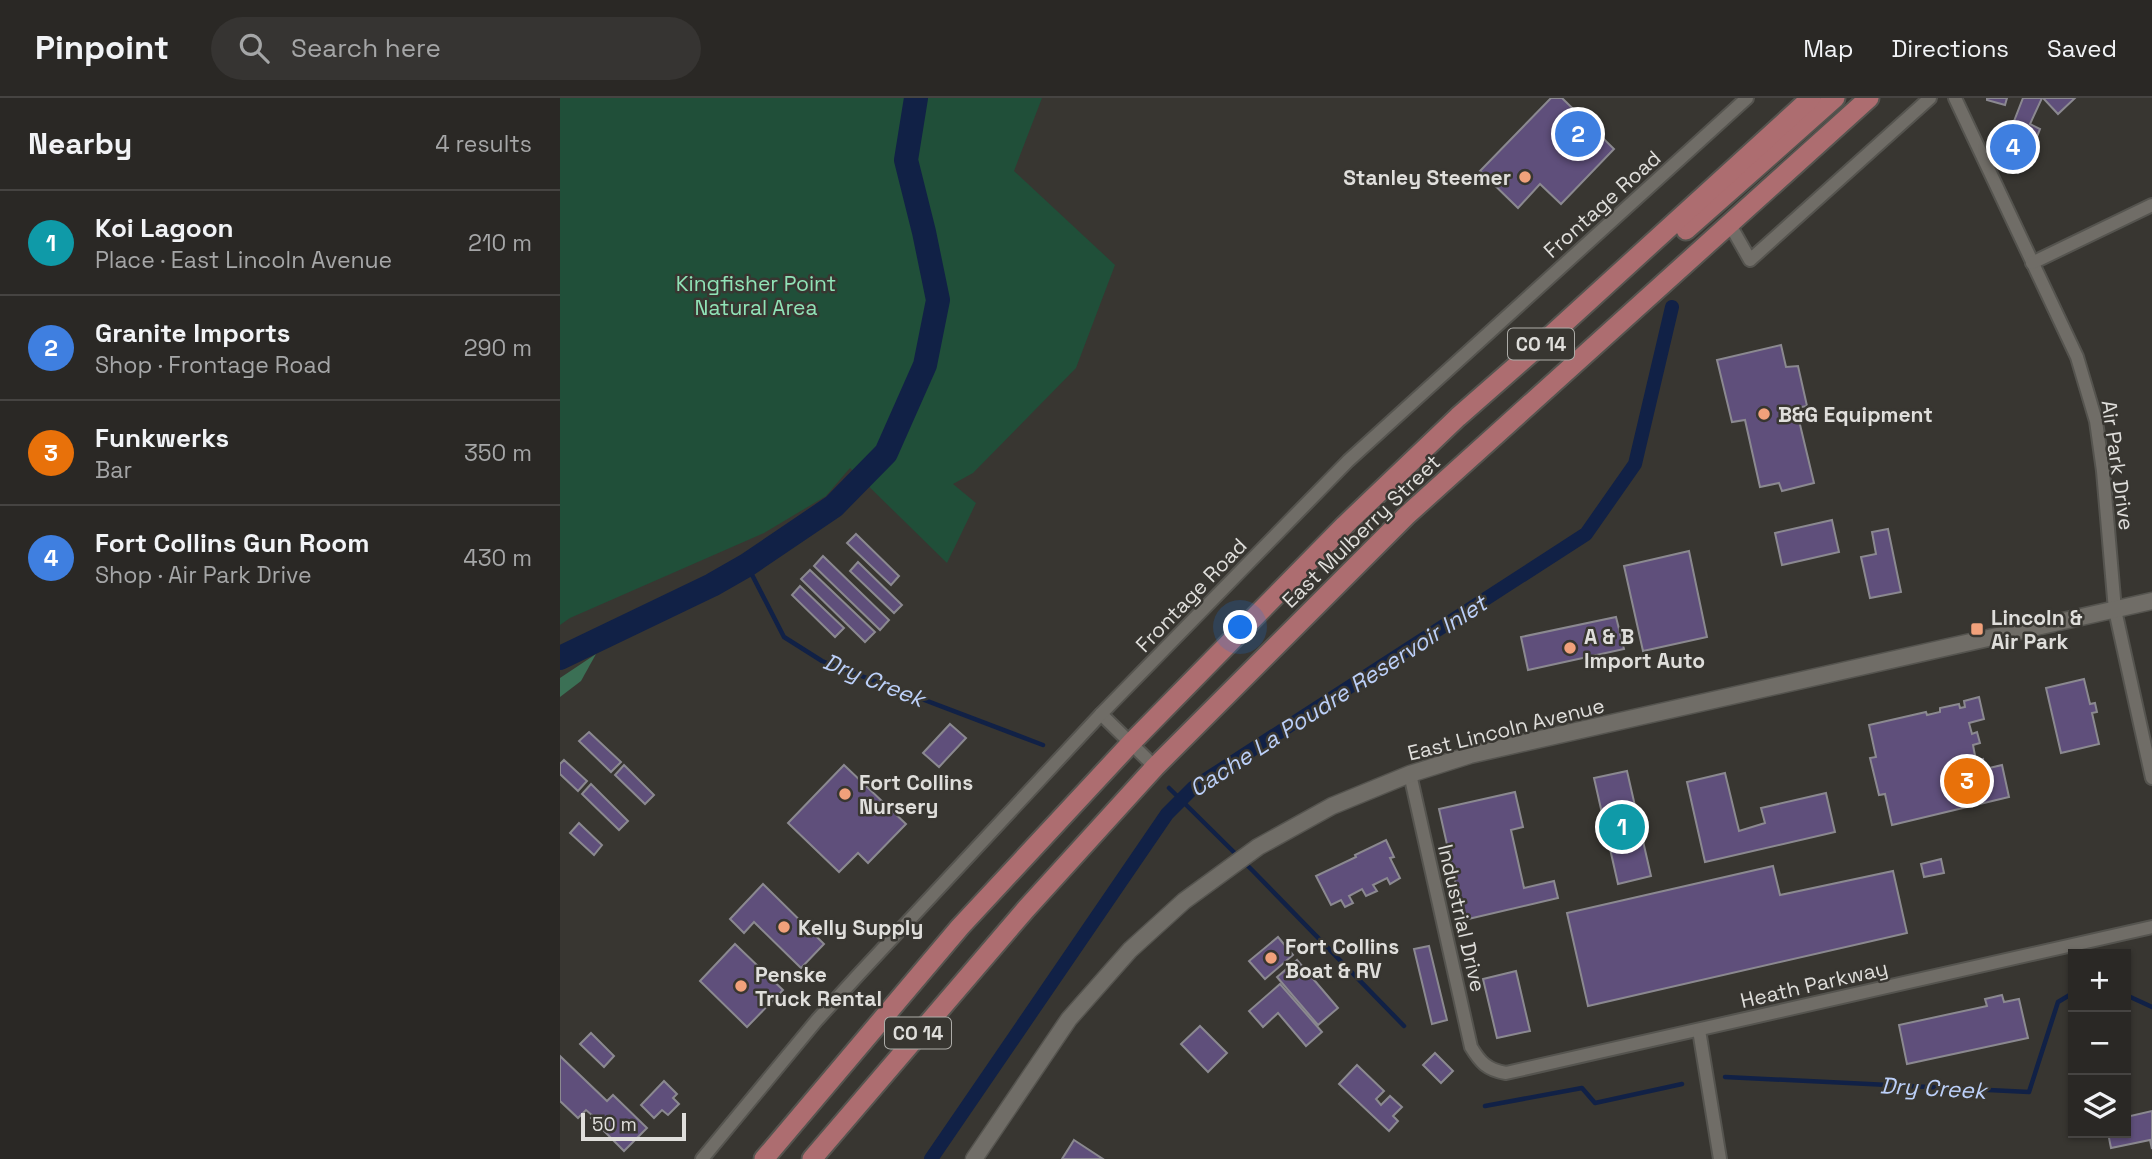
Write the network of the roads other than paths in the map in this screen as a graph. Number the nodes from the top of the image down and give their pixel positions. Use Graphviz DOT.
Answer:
graph roads {
  1 [pos="1747,98"];
  2 [pos="1811,98"];
  3 [pos="1835,98"];
  4 [pos="1868,98"];
  5 [pos="1930,98"];
  6 [pos="1955,98"];
  7 [pos="2152,205"];
  8 [pos="1730,223"];
  9 [pos="2032,263"];
  10 [pos="1547,340"];
  11 [pos="2152,601"];
  12 [pos="2115,610"];
  13 [pos="1101,715"];
  14 [pos="1131,743"];
  15 [pos="1155,766"];
  16 [pos="1410,774"];
  17 [pos="2152,778"];
  18 [pos="2152,927"];
  19 [pos="1699,1030"];
  20 [pos="1485,1066"];
  21 [pos="702,1159"];
  22 [pos="764,1159"];
  23 [pos="812,1159"];
  24 [pos="974,1159"];
  25 [pos="1720,1159"];
  1 -- 13 [label="street, Frontage Road"];
  2 -- 10 [label="highway, East Mulberry Street / CO 14"];
  3 -- 10 [label="highway"];
  4 -- 8 [label="highway, East Mulberry Street / CO 14"];
  5 -- 8 [label="street"];
  6 -- 9 [label="street, Air Park Drive"];
  7 -- 9 [label="street"];
  8 -- 15 [label="highway, East Mulberry Street / CO 14"];
  9 -- 12 [label="street, Air Park Drive"];
  10 -- 14 [label="highway, East Mulberry Street / CO 14"];
  11 -- 12 [label="street, East Lincoln Avenue"];
  12 -- 16 [label="street, East Lincoln Avenue"];
  12 -- 17 [label="street, Air Park Drive"];
  13 -- 14 [label="street"];
  13 -- 21 [label="street, Frontage Road"];
  14 -- 15 [label="street"];
  14 -- 22 [label="highway, East Mulberry Street / CO 14"];
  15 -- 23 [label="highway, East Mulberry Street / CO 14"];
  16 -- 20 [label="street, Industrial Drive"];
  16 -- 24 [label="street, East Lincoln Avenue"];
  18 -- 19 [label="street, Heath Parkway"];
  19 -- 20 [label="street, Heath Parkway"];
  19 -- 25 [label="street"];
}
